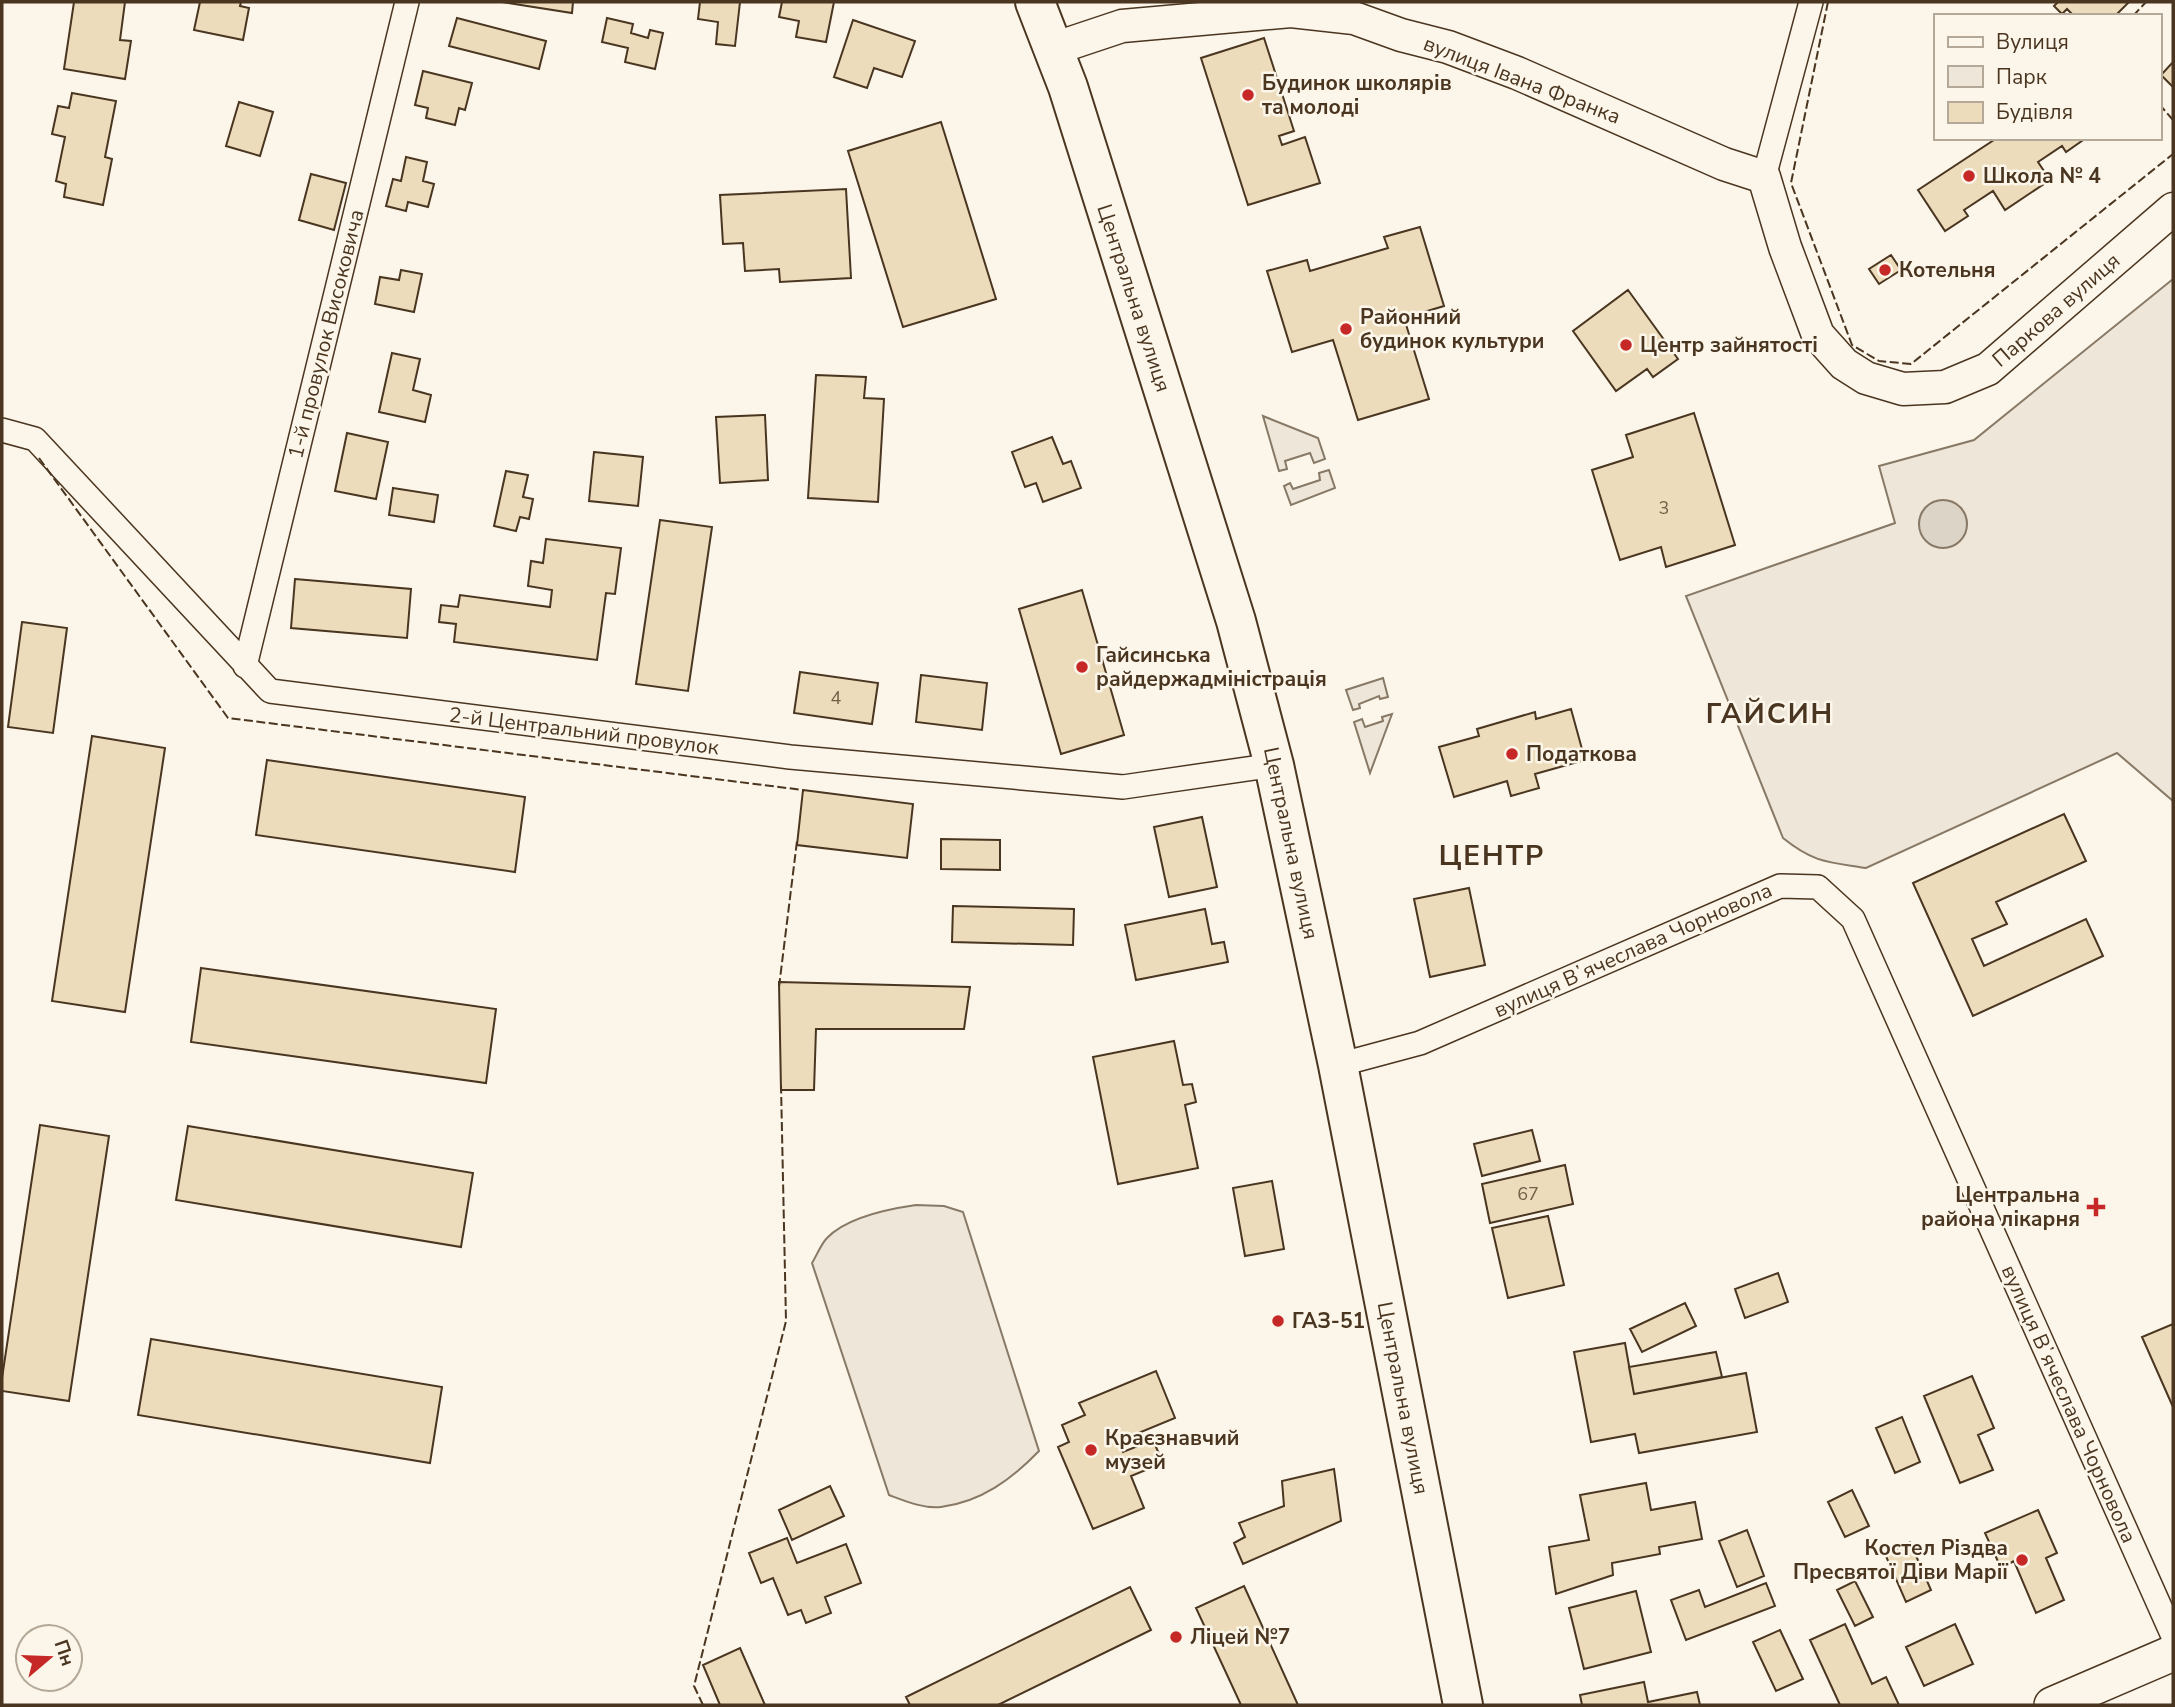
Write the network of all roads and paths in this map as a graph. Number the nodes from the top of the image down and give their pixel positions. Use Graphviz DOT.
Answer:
graph roads {
  1 [pos="407,2"];
  2 [pos="1035,2"];
  3 [pos="1811,2"];
  4 [pos="1053,49"];
  5 [pos="1764,177"];
  6 [pos="2173,209"];
  7 [pos="2,430"];
  8 [pos="245,666"];
  9 [pos="1275,765"];
  10 [pos="1338,1065"];
  11 [pos="2173,1636"];
  12 [pos="2173,1653"];
  13 [pos="1464,1705"];
  14 [pos="2052,1705"];
  1 -- 8 [label="street, 1-й провулок Високовича"];
  2 -- 4 [label="highway, Центральна вулиця"];
  3 -- 5 [label="street"];
  4 -- 5 [label="street, вулиця Івана Франка"];
  4 -- 9 [label="highway, Центральна вулиця"];
  5 -- 6 [label="street, Паркова вулиця"];
  7 -- 8 [label="street, 2-й Центральний провулок"];
  8 -- 9 [label="street, 2-й Центральний провулок"];
  9 -- 10 [label="highway, Центральна вулиця"];
  10 -- 11 [label="street, вулиця Вʼячеслава Чорновола"];
  10 -- 13 [label="highway, Центральна вулиця"];
  12 -- 14 [label="main road"];
}
